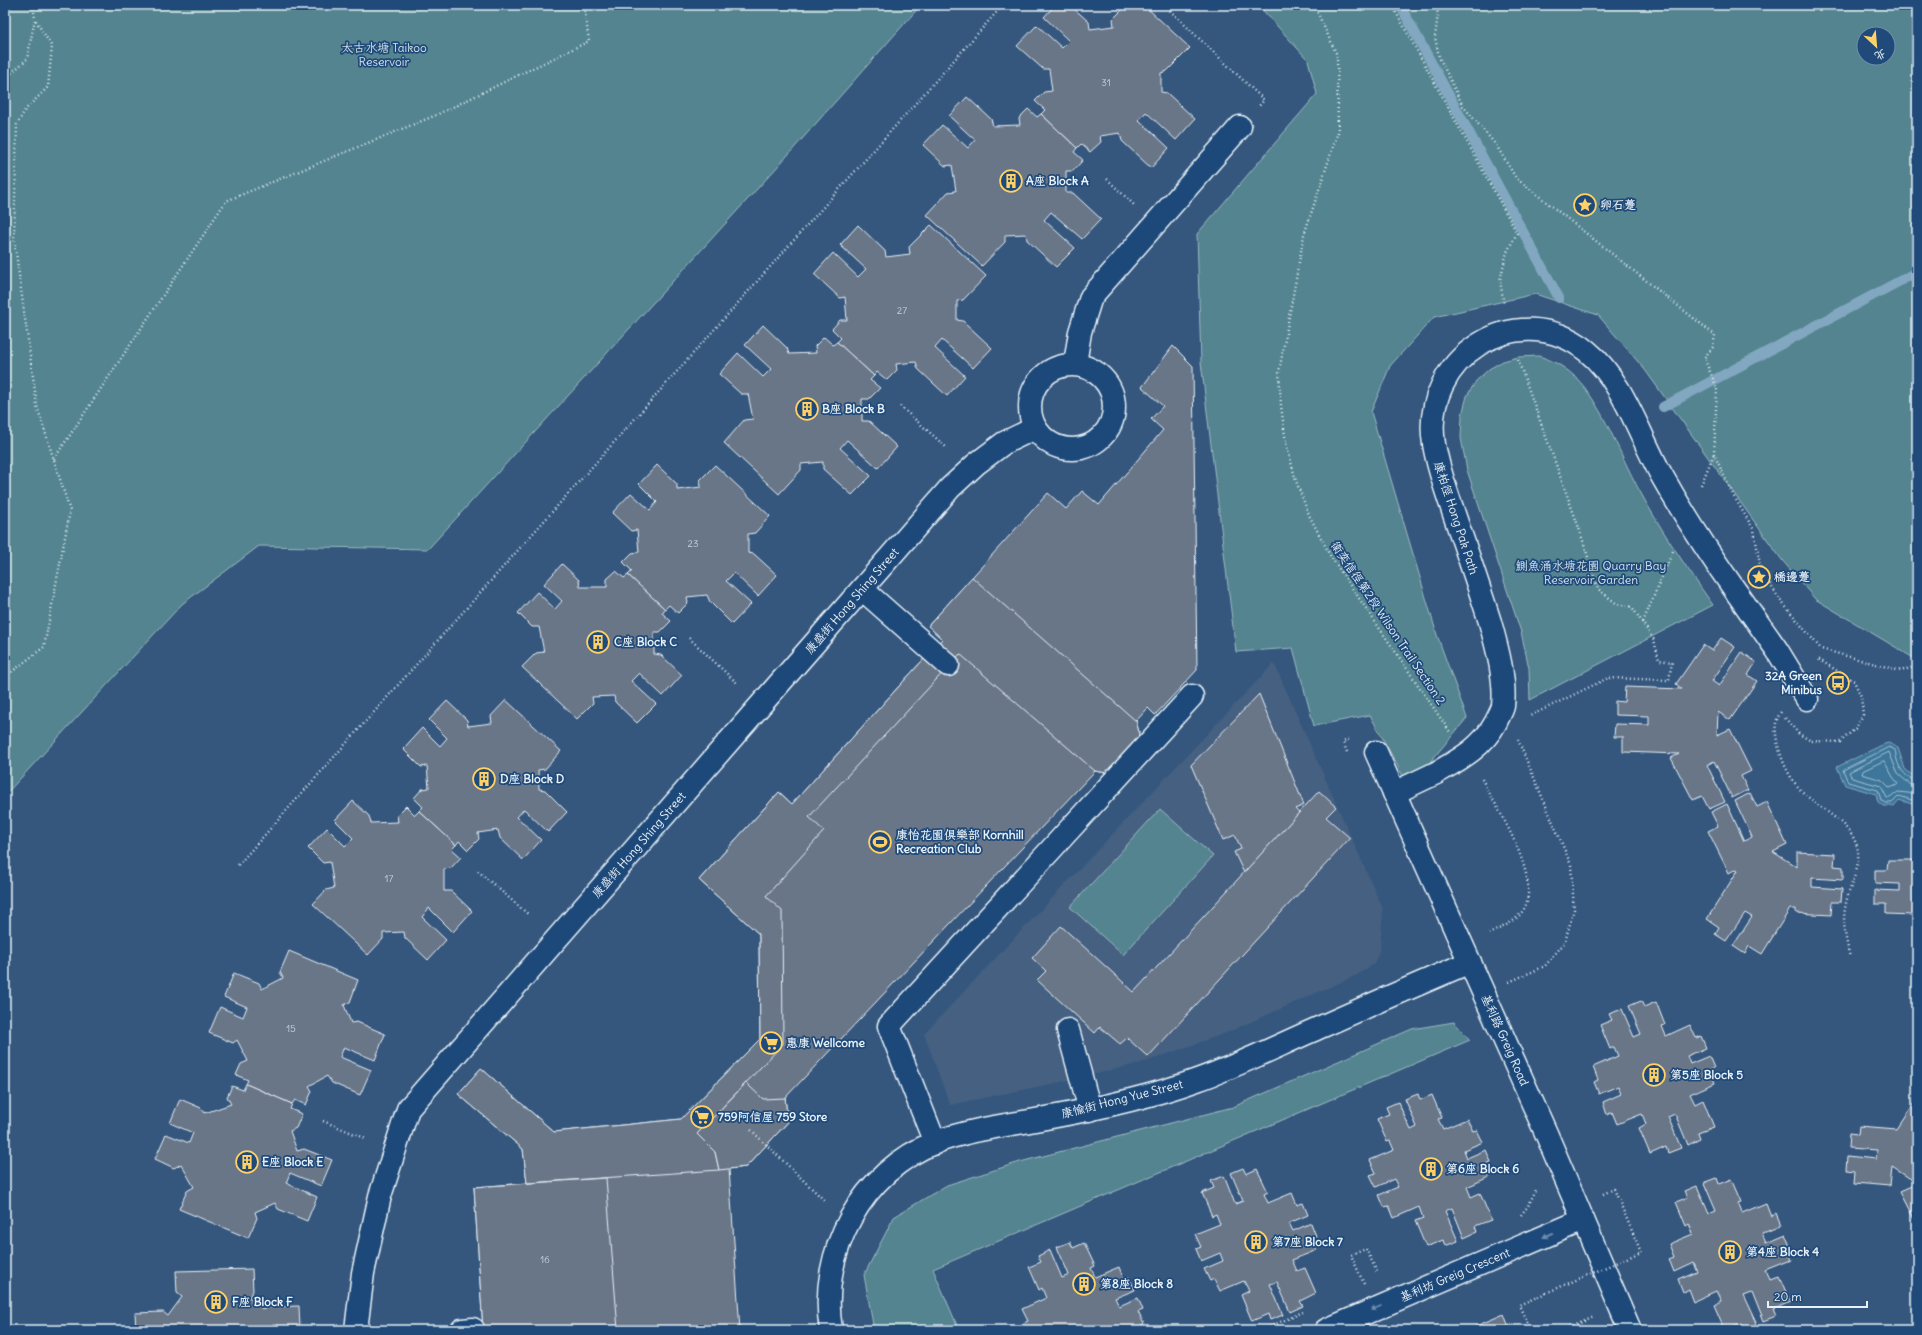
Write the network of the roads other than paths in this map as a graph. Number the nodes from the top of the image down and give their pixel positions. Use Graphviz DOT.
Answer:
graph roads {
  1 [pos="1240,128"];
  2 [pos="1075,364"];
  3 [pos="1035,428"];
  4 [pos="862,589"];
  5 [pos="948,665"];
  6 [pos="1192,696"];
  7 [pos="1807,699"];
  8 [pos="1376,752"];
  9 [pos="1394,793"];
  10 [pos="1470,962"];
  11 [pos="1068,1030"];
  12 [pos="1090,1110"];
  13 [pos="936,1143"];
  14 [pos="1583,1220"];
  15 [pos="356,1330"];
  16 [pos="831,1330"];
  17 [pos="1326,1330"];
  18 [pos="1630,1330"];
  1 -- 2 [label="street"];
  2 -- 3 [label="street"];
  2 -- 3 [label="street"];
  3 -- 4 [label="street, 康盛街 Hong Shing Street"];
  4 -- 5 [label="street"];
  4 -- 15 [label="street, 康盛街 Hong Shing Street"];
  6 -- 13 [label="street"];
  7 -- 9 [label="street, 康柏徑 Hong Pak Path, bridge"];
  8 -- 9 [label="street, 基利路 Greig Road"];
  9 -- 10 [label="street, 基利路 Greig Road"];
  10 -- 12 [label="street, 康愉街 Hong Yue Street"];
  10 -- 14 [label="street, 基利路 Greig Road"];
  11 -- 12 [label="street"];
  12 -- 13 [label="street, 康愉街 Hong Yue Street"];
  13 -- 16 [label="street, 康愉街 Hong Yue Street"];
  14 -- 17 [label="street, 基利坊 Greig Crescent, one-way"];
  14 -- 18 [label="street, 基利路 Greig Road"];
}
